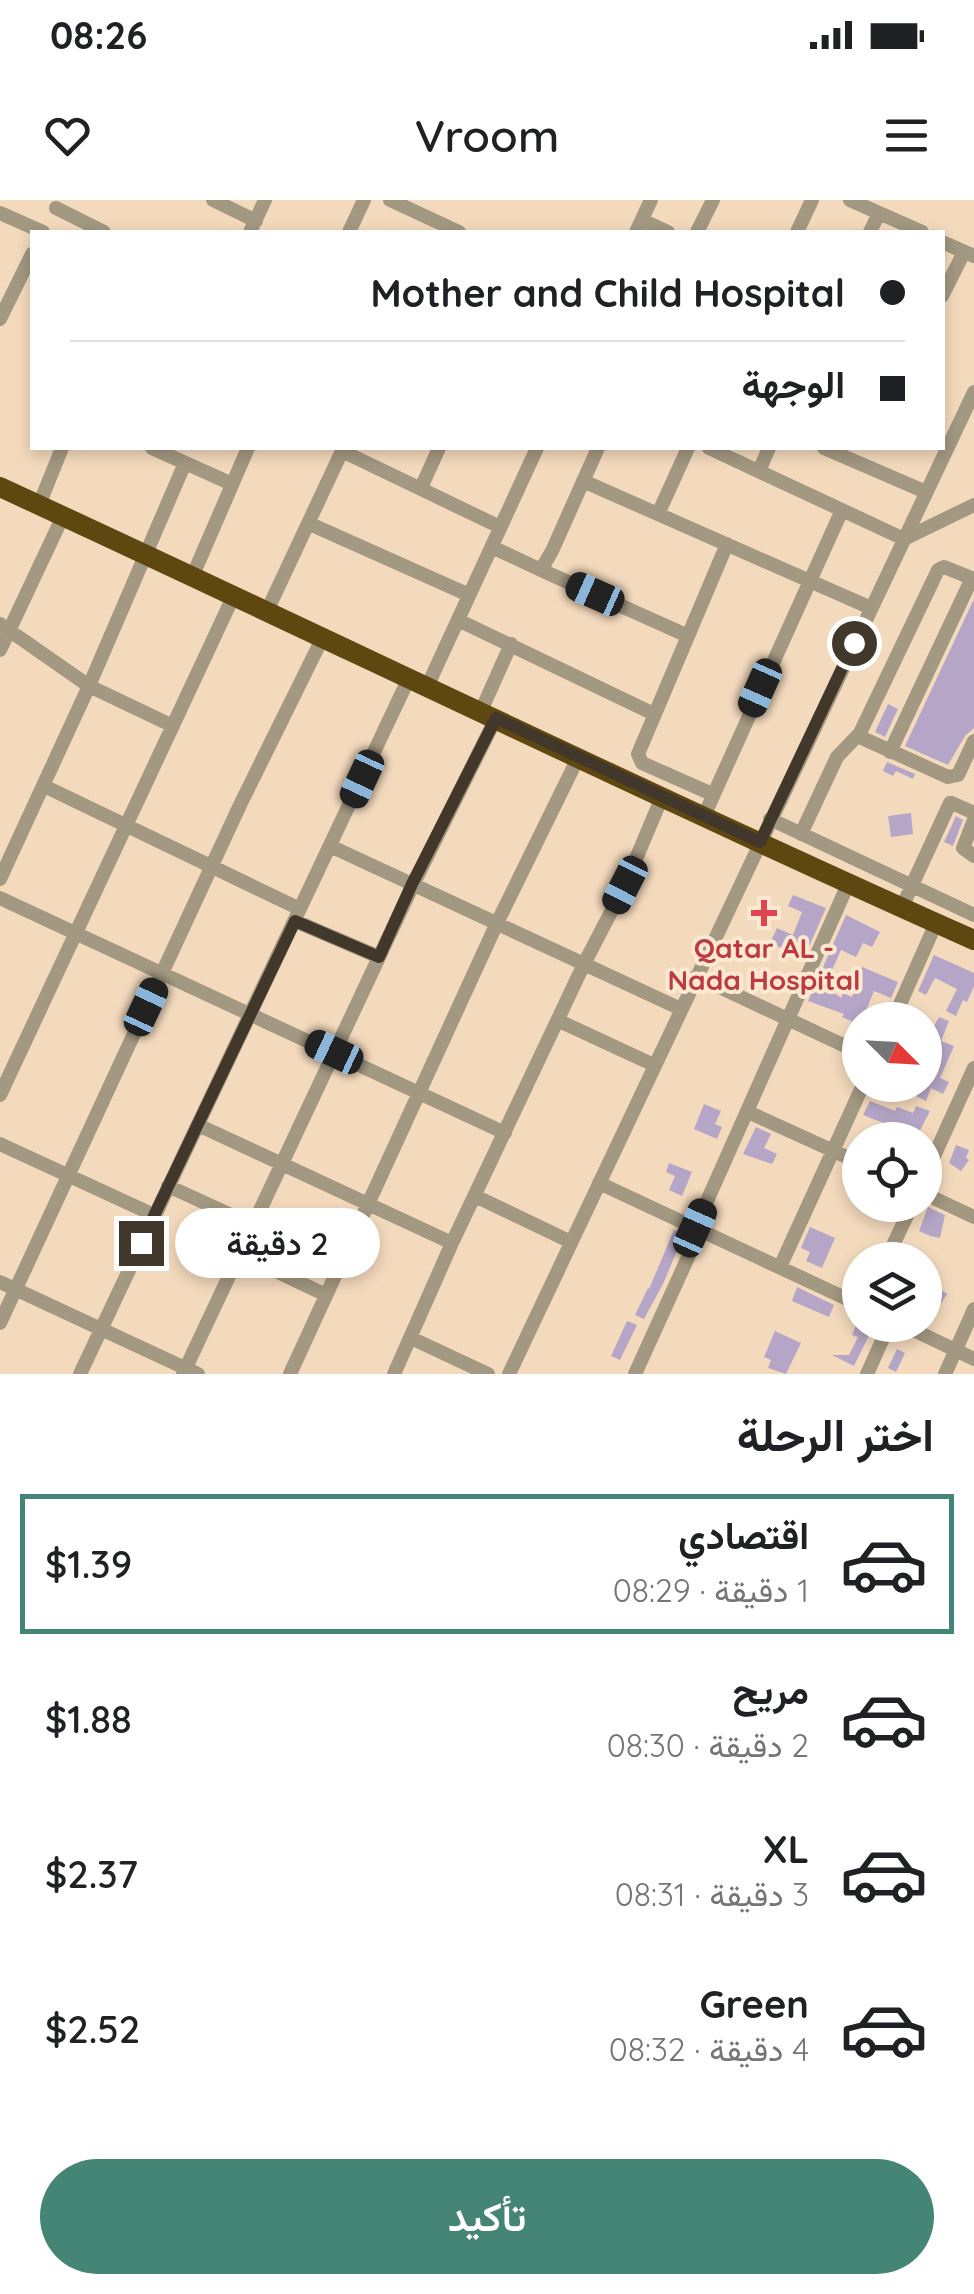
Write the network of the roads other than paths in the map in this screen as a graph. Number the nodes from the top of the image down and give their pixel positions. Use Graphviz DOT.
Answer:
graph roads {
  1 [pos="213,200"];
  2 [pos="265,200"];
  3 [pos="364,200"];
  4 [pos="390,200"];
  5 [pos="651,200"];
  6 [pos="713,200"];
  7 [pos="812,200"];
  8 [pos="850,200"];
  9 [pos="58,204"];
  10 [pos="409,204"];
  11 [pos="0,213"];
  12 [pos="879,213"];
  13 [pos="639,226"];
  14 [pos="253,227"];
  15 [pos="38,230"];
  16 [pos="44,230"];
  17 [pos="101,230"];
  18 [pos="350,230"];
  19 [pos="455,230"];
  20 [pos="698,230"];
  21 [pos="798,230"];
  22 [pos="871,230"];
  23 [pos="917,230"];
  24 [pos="945,243"];
  25 [pos="969,254"];
  26 [pos="30,258"];
  27 [pos="945,291"];
  28 [pos="0,319"];
  29 [pos="974,392"];
  30 [pos="61,450"];
  31 [pos="156,450"];
  32 [pos="247,450"];
  33 [pos="343,450"];
  34 [pos="345,450"];
  35 [pos="438,450"];
  36 [pos="536,450"];
  37 [pos="597,450"];
  38 [pos="687,450"];
  39 [pos="713,450"];
  40 [pos="769,450"];
  41 [pos="829,450"];
  42 [pos="869,450"];
  43 [pos="185,463"];
  44 [pos="862,464"];
  45 [pos="759,471"];
  46 [pos="583,481"];
  47 [pos="232,484"];
  48 [pos="0,487"];
  49 [pos="421,488"];
  50 [pos="926,492"];
  51 [pos="39,505"];
  52 [pos="974,505"];
  53 [pos="842,510"];
  54 [pos="658,514"];
  55 [pos="63,516"];
  56 [pos="310,524"];
  57 [pos="500,527"];
  58 [pos="904,539"];
  59 [pos="727,544"];
  60 [pos="492,547"];
  61 [pos="146,554"];
  62 [pos="541,570"];
  63 [pos="193,576"];
  64 [pos="973,578"];
  65 [pos="809,581"];
  66 [pos="234,595"];
  67 [pos="469,595"];
  68 [pos="871,608"];
  69 [pos="268,611"];
  70 [pos="458,620"];
  71 [pos="5,626"];
  72 [pos="688,636"];
  73 [pos="323,637"];
  74 [pos="512,644"];
  75 [pos="0,650"];
  76 [pos="418,682"];
  77 [pos="89,686"];
  78 [pos="654,714"];
  79 [pos="488,715"];
  80 [pos="173,726"];
  81 [pos="860,733"];
  82 [pos="974,741"];
  83 [pos="890,752"];
  84 [pos="578,758"];
  85 [pos="44,786"];
  86 [pos="712,794"];
  87 [pos="662,797"];
  88 [pos="704,816"];
  89 [pos="974,817"];
  90 [pos="770,820"];
  91 [pos="125,826"];
  92 [pos="802,834"];
  93 [pos="760,842"];
  94 [pos="330,846"];
  95 [pos="974,856"];
  96 [pos="211,867"];
  97 [pos="0,879"];
  98 [pos="849,882"];
  99 [pos="412,884"];
  100 [pos="912,888"];
  101 [pos="0,898"];
  102 [pos="902,907"];
  103 [pos="298,915"];
  104 [pos="974,915"];
  105 [pos="496,923"];
  106 [pos="936,923"];
  107 [pos="76,933"];
  108 [pos="974,940"];
  109 [pos="379,957"];
  110 [pos="584,964"];
  111 [pos="162,973"];
  112 [pos="696,976"];
  113 [pos="901,1002"];
  114 [pos="681,1008"];
  115 [pos="250,1014"];
  116 [pos="559,1020"];
  117 [pos="789,1020"];
  118 [pos="842,1045"];
  119 [pos="334,1052"];
  120 [pos="654,1065"];
  121 [pos="974,1068"];
  122 [pos="419,1091"];
  123 [pos="0,1095"];
  124 [pos="855,1102"];
  125 [pos="748,1112"];
  126 [pos="198,1124"];
  127 [pos="505,1133"];
  128 [pos="942,1139"];
  129 [pos="0,1144"];
  130 [pos="832,1150"];
  131 [pos="842,1155"];
  132 [pos="282,1164"];
  133 [pos="68,1175"];
  134 [pos="599,1184"];
  135 [pos="168,1186"];
  136 [pos="475,1196"];
  137 [pos="942,1202"];
  138 [pos="367,1204"];
  139 [pos="154,1215"];
  140 [pos="974,1217"];
  141 [pos="253,1224"];
  142 [pos="698,1230"];
  143 [pos="571,1242"];
  144 [pos="452,1243"];
  145 [pos="240,1254"];
  146 [pos="780,1267"];
  147 [pos="0,1282"];
  148 [pos="15,1289"];
  149 [pos="326,1295"];
  150 [pos="842,1296"];
  151 [pos="974,1310"];
  152 [pos="0,1323"];
  153 [pos="100,1328"];
  154 [pos="411,1338"];
  155 [pos="881,1342"];
  156 [pos="939,1342"];
  157 [pos="956,1350"];
  158 [pos="974,1358"];
  159 [pos="189,1372"];
  160 [pos="80,1374"];
  161 [pos="290,1374"];
  162 [pos="394,1374"];
  163 [pos="488,1374"];
  164 [pos="510,1374"];
  165 [pos="635,1374"];
  166 [pos="867,1374"];
  167 [pos="945,1374"];
  1 -- 14 [label="street"];
  2 -- 14 [label="street"];
  3 -- 18 [label="street"];
  4 -- 10 [label="street"];
  5 -- 13 [label="street"];
  6 -- 20 [label="street"];
  7 -- 21 [label="street"];
  8 -- 12 [label="street"];
  9 -- 16 [label="street"];
  9 -- 17 [label="street"];
  10 -- 19 [label="street"];
  11 -- 15 [label="street"];
  12 -- 22 [label="street"];
  12 -- 23 [label="street"];
  24 -- 25 [label="street"];
  25 -- 27 [label="street"];
  26 -- 28 [label="street"];
  29 -- 50 [label="street"];
  30 -- 51 [label="street"];
  31 -- 43 [label="street"];
  32 -- 47 [label="street"];
  33 -- 56 [label="street"];
  34 -- 49 [label="street"];
  35 -- 49 [label="street"];
  36 -- 57 [label="street"];
  37 -- 46 [label="street"];
  38 -- 54 [label="street"];
  39 -- 45 [label="street"];
  40 -- 45 [label="street"];
  41 -- 44 [label="street"];
  42 -- 44 [label="street"];
  43 -- 47 [label="street"];
  43 -- 61 [label="street"];
  44 -- 50 [label="street"];
  45 -- 53 [label="street"];
  46 -- 54 [label="street"];
  46 -- 62 [label="street"];
  47 -- 63 [label="street"];
  48 -- 51 [label="highway"];
  49 -- 57 [label="street"];
  50 -- 58 [label="street"];
  51 -- 55 [label="highway"];
  52 -- 58 [label="street"];
  53 -- 58 [label="street"];
  53 -- 65 [label="street"];
  54 -- 59 [label="street"];
  55 -- 61 [label="highway"];
  55 -- 71 [label="street"];
  56 -- 67 [label="street"];
  56 -- 69 [label="street"];
  57 -- 60 [label="street"];
  58 -- 68 [label="street"];
  59 -- 65 [label="street"];
  59 -- 72 [label="street"];
  60 -- 62 [label="street"];
  60 -- 67 [label="street"];
  61 -- 63 [label="highway"];
  61 -- 77 [label="street"];
  62 -- 72 [label="street"];
  63 -- 66 [label="highway"];
  64 -- 81 [label="street"];
  64 -- 83 [label="street"];
  65 -- 68 [label="street"];
  65 -- 86 [label="street"];
  66 -- 69 [label="highway"];
  66 -- 80 [label="street"];
  67 -- 70 [label="street"];
  68 -- 90 [label="street"];
  69 -- 73 [label="highway"];
  70 -- 74 [label="street"];
  70 -- 76 [label="street"];
  71 -- 75 [label="street"];
  71 -- 77 [label="street"];
  72 -- 78 [label="street"];
  73 -- 76 [label="highway"];
  73 -- 96 [label="street"];
  74 -- 78 [label="street"];
  74 -- 79 [label="street"];
  76 -- 79 [label="highway"];
  76 -- 94 [label="street"];
  77 -- 80 [label="street"];
  77 -- 85 [label="street"];
  78 -- 86 [label="street"];
  79 -- 84 [label="highway"];
  79 -- 99 [label="street"];
  80 -- 91 [label="street"];
  81 -- 83 [label="street"];
  81 -- 92 [label="street"];
  82 -- 83 [label="street"];
  84 -- 87 [label="highway"];
  84 -- 105 [label="street"];
  85 -- 91 [label="street"];
  85 -- 97 [label="street"];
  86 -- 88 [label="street"];
  87 -- 88 [label="highway"];
  87 -- 110 [label="street"];
  88 -- 93 [label="highway"];
  89 -- 95 [label="street"];
  89 -- 100 [label="street"];
  90 -- 92 [label="street"];
  90 -- 93 [label="street"];
  91 -- 96 [label="street"];
  91 -- 107 [label="street"];
  92 -- 100 [label="street"];
  93 -- 98 [label="highway"];
  93 -- 112 [label="street"];
  94 -- 99 [label="street"];
  94 -- 103 [label="street"];
  96 -- 103 [label="street"];
  96 -- 111 [label="street"];
  98 -- 102 [label="highway"];
  98 -- 117 [label="street"];
  99 -- 105 [label="street"];
  99 -- 109 [label="street"];
  100 -- 102 [label="street"];
  100 -- 104 [label="street"];
  101 -- 107 [label="street"];
  102 -- 106 [label="highway"];
  103 -- 109 [label="street"];
  103 -- 115 [label="street"];
  105 -- 110 [label="street"];
  105 -- 122 [label="street"];
  106 -- 108 [label="highway"];
  106 -- 113 [label="street"];
  107 -- 111 [label="street"];
  107 -- 123 [label="street"];
  109 -- 119 [label="street"];
  110 -- 114 [label="street"];
  110 -- 116 [label="street"];
  111 -- 115 [label="street"];
  111 -- 133 [label="street"];
  112 -- 114 [label="street"];
  112 -- 117 [label="street"];
  114 -- 120 [label="street"];
  115 -- 119 [label="street"];
  115 -- 126 [label="street"];
  116 -- 120 [label="street"];
  116 -- 127 [label="street"];
  117 -- 118 [label="street"];
  117 -- 125 [label="street"];
  119 -- 122 [label="street"];
  119 -- 132 [label="street"];
  120 -- 134 [label="street"];
  121 -- 128 [label="street"];
  122 -- 127 [label="street"];
  122 -- 138 [label="street"];
  124 -- 130 [label="street"];
  125 -- 130 [label="street"];
  125 -- 142 [label="street"];
  126 -- 132 [label="street"];
  126 -- 135 [label="street"];
  127 -- 136 [label="street"];
  129 -- 133 [label="street"];
  130 -- 131 [label="street"];
  130 -- 146 [label="street"];
  132 -- 138 [label="street"];
  132 -- 141 [label="street"];
  133 -- 139 [label="street"];
  133 -- 148 [label="street"];
  134 -- 142 [label="street"];
  134 -- 143 [label="street"];
  135 -- 139 [label="street"];
  135 -- 141 [label="street"];
  136 -- 143 [label="street"];
  136 -- 144 [label="street"];
  137 -- 140 [label="street"];
  138 -- 144 [label="street"];
  138 -- 149 [label="street"];
  139 -- 153 [label="street"];
  141 -- 145 [label="street"];
  142 -- 146 [label="street"];
  142 -- 165 [label="street"];
  143 -- 164 [label="street"];
  144 -- 154 [label="street"];
  145 -- 149 [label="street"];
  145 -- 159 [label="street"];
  146 -- 150 [label="street"];
  147 -- 148 [label="street"];
  148 -- 152 [label="street"];
  148 -- 153 [label="street"];
  149 -- 161 [label="street"];
  151 -- 157 [label="street"];
  153 -- 159 [label="street"];
  153 -- 160 [label="street"];
  154 -- 162 [label="street"];
  154 -- 163 [label="street"];
  155 -- 166 [label="street"];
  156 -- 157 [label="street"];
  157 -- 158 [label="street"];
  157 -- 167 [label="street"];
}
